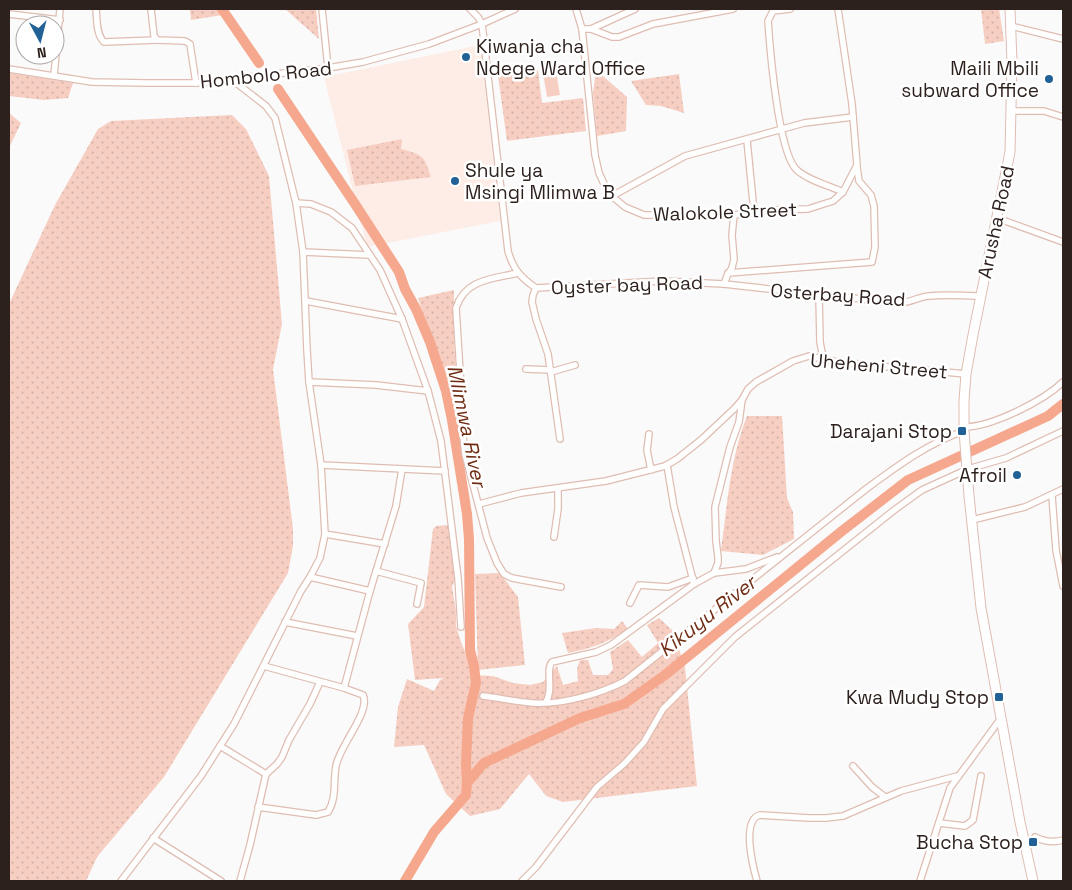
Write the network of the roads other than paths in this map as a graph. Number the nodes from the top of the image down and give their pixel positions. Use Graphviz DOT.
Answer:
graph roads {
  1 [pos="96,9"];
  2 [pos="151,9"];
  3 [pos="322,9"];
  4 [pos="470,9"];
  5 [pos="515,9"];
  6 [pos="576,9"];
  7 [pos="635,9"];
  8 [pos="733,9"];
  9 [pos="790,9"];
  10 [pos="838,9"];
  11 [pos="1010,9"];
  12 [pos="771,10"];
  13 [pos="482,24"];
  14 [pos="1011,26"];
  15 [pos="582,29"];
  16 [pos="591,29"];
  17 [pos="1063,39"];
  18 [pos="157,40"];
  19 [pos="55,65"];
  20 [pos="328,68"];
  21 [pos="9,69"];
  22 [pos="54,76"];
  23 [pos="230,78"];
  24 [pos="196,83"];
  25 [pos="1012,112"];
  26 [pos="853,117"];
  27 [pos="1063,117"];
  28 [pos="781,130"];
  29 [pos="747,140"];
  30 [pos="857,165"];
  31 [pos="843,192"];
  32 [pos="612,196"];
  33 [pos="296,203"];
  34 [pos="754,212"];
  35 [pos="734,215"];
  36 [pos="997,218"];
  37 [pos="1063,242"];
  38 [pos="303,252"];
  39 [pos="370,254"];
  40 [pos="518,273"];
  41 [pos="728,273"];
  42 [pos="724,284"];
  43 [pos="536,288"];
  44 [pos="819,295"];
  45 [pos="981,296"];
  46 [pos="306,301"];
  47 [pos="402,319"];
  48 [pos="823,358"];
  49 [pos="575,365"];
  50 [pos="526,369"];
  51 [pos="551,370"];
  52 [pos="966,374"];
  53 [pos="309,382"];
  54 [pos="1063,382"];
  55 [pos="428,391"];
  56 [pos="742,400"];
  57 [pos="964,431"];
  58 [pos="1063,431"];
  59 [pos="649,434"];
  60 [pos="560,439"];
  61 [pos="321,465"];
  62 [pos="667,465"];
  63 [pos="968,467"];
  64 [pos="402,469"];
  65 [pos="651,470"];
  66 [pos="445,471"];
  67 [pos="558,488"];
  68 [pos="1063,489"];
  69 [pos="1052,496"];
  70 [pos="479,504"];
  71 [pos="972,520"];
  72 [pos="324,534"];
  73 [pos="554,536"];
  74 [pos="385,544"];
  75 [pos="783,555"];
  76 [pos="376,571"];
  77 [pos="714,573"];
  78 [pos="310,577"];
  79 [pos="694,581"];
  80 [pos="1063,586"];
  81 [pos="561,587"];
  82 [pos="370,591"];
  83 [pos="630,603"];
  84 [pos="418,604"];
  85 [pos="285,622"];
  86 [pos="461,627"];
  87 [pos="357,636"];
  88 [pos="264,666"];
  89 [pos="320,682"];
  90 [pos="344,688"];
  91 [pos="483,696"];
  92 [pos="546,702"];
  93 [pos="1000,718"];
  94 [pos="220,746"];
  95 [pos="853,766"];
  96 [pos="266,774"];
  97 [pos="957,776"];
  98 [pos="981,776"];
  99 [pos="885,797"];
  100 [pos="258,807"];
  101 [pos="939,823"];
  102 [pos="1035,837"];
  103 [pos="153,838"];
  104 [pos="1063,840"];
  105 [pos="121,881"];
  106 [pos="221,881"];
  107 [pos="240,881"];
  108 [pos="522,881"];
  109 [pos="756,881"];
  110 [pos="920,881"];
  111 [pos="1032,881"];
  1 -- 18 [label="street"];
  2 -- 18 [label="street"];
  3 -- 20 [label="street"];
  4 -- 13 [label="street"];
  5 -- 13 [label="street, Hombolo Road"];
  6 -- 15 [label="street, Walokole Street"];
  7 -- 16 [label="street"];
  8 -- 16 [label="street"];
  9 -- 12 [label="street"];
  10 -- 26 [label="street"];
  11 -- 14 [label="highway, Arusha Road"];
  12 -- 28 [label="street"];
  13 -- 20 [label="street, Hombolo Road"];
  13 -- 40 [label="street, Oyster bay Road"];
  14 -- 17 [label="street"];
  14 -- 25 [label="highway, Arusha Road"];
  15 -- 16 [label="street"];
  15 -- 32 [label="street, Walokole Street"];
  18 -- 24 [label="street"];
  19 -- 22 [label="street"];
  20 -- 23 [label="street, Hombolo Road"];
  21 -- 22 [label="street, Hombolo Road"];
  22 -- 24 [label="street, Hombolo Road"];
  23 -- 24 [label="street, Hombolo Road"];
  23 -- 33 [label="street"];
  25 -- 27 [label="street"];
  25 -- 36 [label="highway, Arusha Road"];
  26 -- 28 [label="street"];
  26 -- 30 [label="street"];
  28 -- 29 [label="street"];
  28 -- 31 [label="street"];
  29 -- 32 [label="street"];
  29 -- 34 [label="street"];
  30 -- 31 [label="street"];
  30 -- 41 [label="street"];
  31 -- 34 [label="street, Walokole Street"];
  32 -- 35 [label="street, Walokole Street"];
  33 -- 38 [label="street"];
  33 -- 39 [label="street"];
  34 -- 35 [label="street, Walokole Street"];
  35 -- 41 [label="street"];
  36 -- 37 [label="street"];
  36 -- 45 [label="highway, Arusha Road"];
  38 -- 39 [label="street"];
  38 -- 46 [label="street"];
  39 -- 47 [label="street"];
  40 -- 43 [label="street, Oyster bay Road"];
  40 -- 70 [label="street"];
  41 -- 42 [label="street"];
  42 -- 43 [label="street, Oyster bay Road"];
  42 -- 44 [label="street, Osterbay Road"];
  43 -- 51 [label="street"];
  44 -- 45 [label="street, Osterbay Road"];
  44 -- 48 [label="street"];
  45 -- 52 [label="highway, Arusha Road"];
  46 -- 47 [label="street"];
  46 -- 53 [label="street"];
  47 -- 55 [label="street"];
  48 -- 52 [label="street, Uheheni Street"];
  48 -- 56 [label="street, Uheheni Street"];
  49 -- 51 [label="street"];
  50 -- 51 [label="street"];
  51 -- 60 [label="street"];
  52 -- 57 [label="highway, Arusha Road"];
  53 -- 55 [label="street"];
  53 -- 61 [label="street"];
  54 -- 57 [label="street"];
  55 -- 66 [label="street"];
  56 -- 62 [label="street, Uheheni Street"];
  56 -- 77 [label="street"];
  57 -- 63 [label="highway, Arusha Road"];
  57 -- 75 [label="street"];
  58 -- 63 [label="street"];
  59 -- 65 [label="street"];
  61 -- 64 [label="street"];
  61 -- 72 [label="street"];
  62 -- 65 [label="street, Uheheni Street"];
  62 -- 79 [label="street"];
  63 -- 71 [label="highway, Arusha Road"];
  63 -- 108 [label="street"];
  64 -- 66 [label="street"];
  64 -- 74 [label="street"];
  65 -- 67 [label="street, Uheheni Street"];
  66 -- 86 [label="street"];
  67 -- 70 [label="street, Uheheni Street"];
  67 -- 73 [label="street"];
  68 -- 69 [label="street"];
  69 -- 71 [label="street"];
  69 -- 80 [label="street"];
  70 -- 81 [label="street"];
  71 -- 93 [label="highway, Arusha Road"];
  72 -- 74 [label="street"];
  72 -- 78 [label="street"];
  74 -- 76 [label="street"];
  75 -- 77 [label="street"];
  75 -- 92 [label="street"];
  76 -- 82 [label="street"];
  76 -- 84 [label="street"];
  77 -- 79 [label="street"];
  78 -- 82 [label="street"];
  78 -- 85 [label="street"];
  79 -- 83 [label="street"];
  79 -- 92 [label="street"];
  82 -- 87 [label="street"];
  85 -- 87 [label="street"];
  85 -- 88 [label="street"];
  87 -- 90 [label="street"];
  88 -- 89 [label="street"];
  88 -- 94 [label="street"];
  89 -- 90 [label="street"];
  89 -- 96 [label="street"];
  90 -- 100 [label="street"];
  91 -- 92 [label="street"];
  93 -- 97 [label="street"];
  93 -- 111 [label="highway, Arusha Road"];
  94 -- 96 [label="street"];
  94 -- 103 [label="street"];
  95 -- 99 [label="street"];
  96 -- 100 [label="street"];
  97 -- 99 [label="street"];
  97 -- 101 [label="street"];
  98 -- 101 [label="street"];
  99 -- 109 [label="street"];
  100 -- 107 [label="street"];
  101 -- 110 [label="street"];
  102 -- 104 [label="street"];
  103 -- 105 [label="street"];
  103 -- 106 [label="street"];
}
